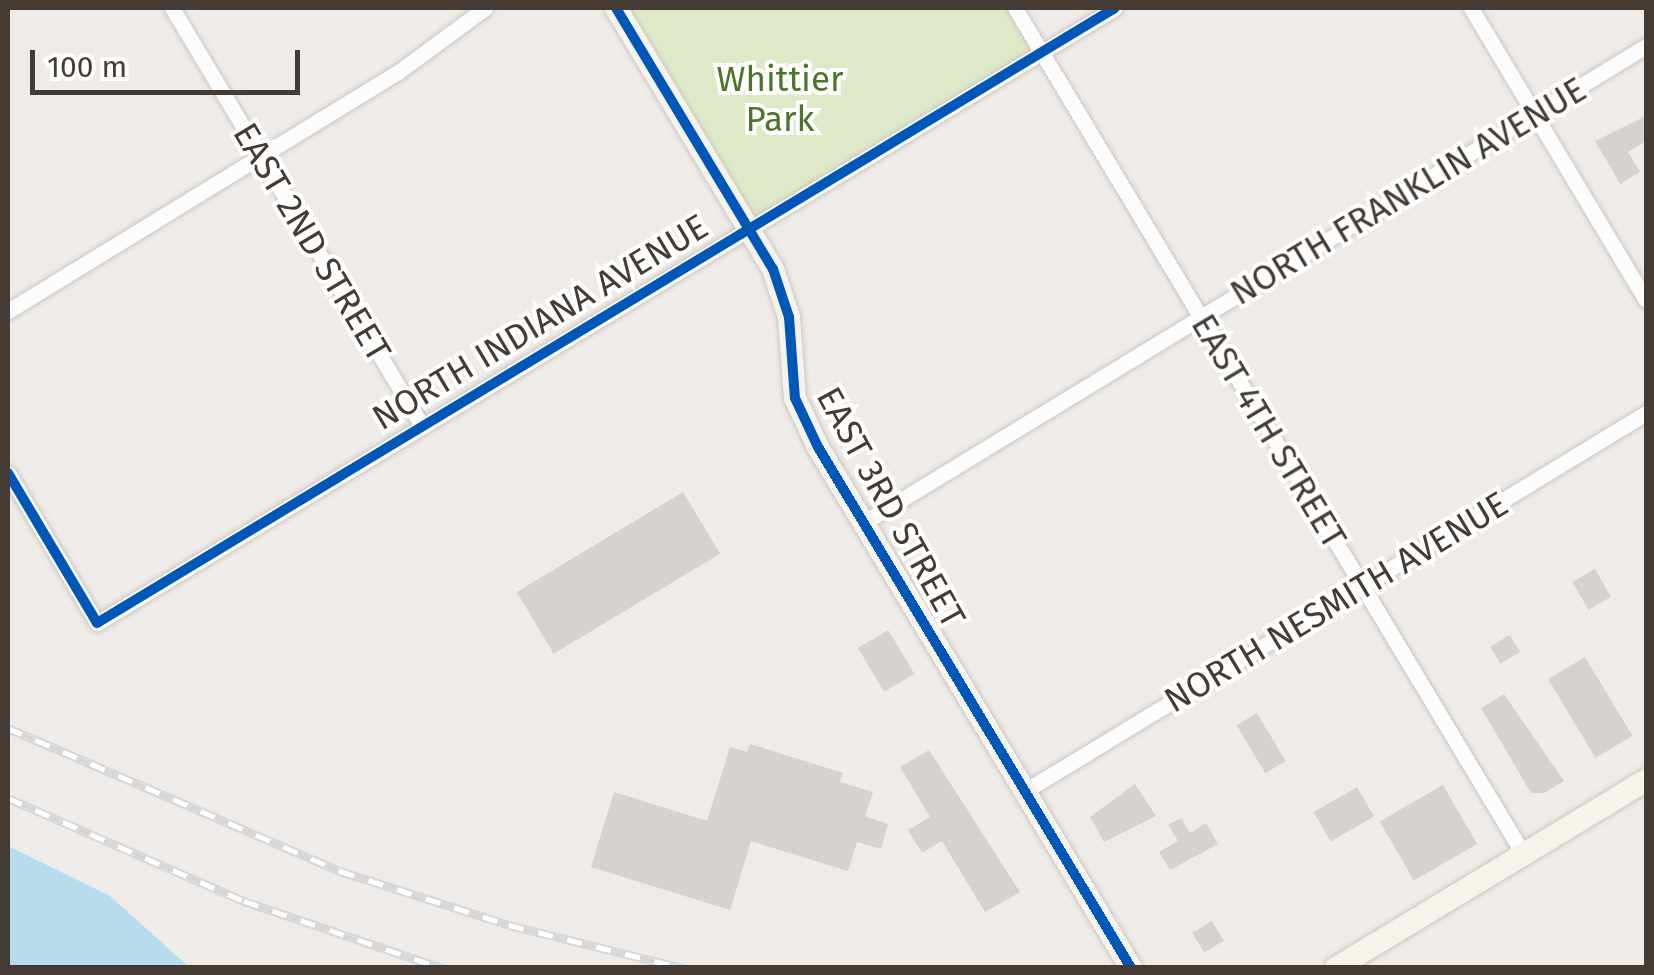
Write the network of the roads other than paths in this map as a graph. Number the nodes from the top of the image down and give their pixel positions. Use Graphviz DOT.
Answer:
graph roads {
  1 [pos="172,8"];
  2 [pos="485,8"];
  3 [pos="616,8"];
  4 [pos="1014,8"];
  5 [pos="1115,8"];
  6 [pos="1471,8"];
  7 [pos="1646,46"];
  8 [pos="1041,52"];
  9 [pos="1534,114"];
  10 [pos="262,157"];
  11 [pos="748,227"];
  12 [pos="1646,300"];
  13 [pos="8,311"];
  14 [pos="1201,317"];
  15 [pos="1646,413"];
  16 [pos="422,425"];
  17 [pos="8,473"];
  18 [pos="863,523"];
  19 [pos="1362,586"];
  20 [pos="1646,780"];
  21 [pos="1025,790"];
  22 [pos="1524,855"];
  23 [pos="1131,968"];
  24 [pos="1336,968"];
  1 -- 10 [label="street, EAST 2ND STREET"];
  2 -- 10 [label="street"];
  3 -- 11 [label="street, EAST 3RD STREET"];
  4 -- 8 [label="street, EAST 4TH STREET"];
  5 -- 8 [label="street, NORTH INDIANA AVENUE"];
  6 -- 9 [label="street"];
  7 -- 9 [label="street, NORTH FRANKLIN AVENUE"];
  8 -- 11 [label="street, NORTH INDIANA AVENUE"];
  8 -- 14 [label="street, EAST 4TH STREET"];
  9 -- 12 [label="street"];
  9 -- 14 [label="street, NORTH FRANKLIN AVENUE"];
  10 -- 13 [label="street"];
  10 -- 16 [label="street, EAST 2ND STREET"];
  11 -- 16 [label="street, NORTH INDIANA AVENUE"];
  11 -- 18 [label="street, EAST 3RD STREET"];
  14 -- 18 [label="street, NORTH FRANKLIN AVENUE"];
  14 -- 19 [label="street, EAST 4TH STREET"];
  15 -- 19 [label="street, NORTH NESMITH AVENUE"];
  16 -- 17 [label="street, NORTH INDIANA AVENUE"];
  18 -- 21 [label="street, EAST 3RD STREET"];
  19 -- 21 [label="street, NORTH NESMITH AVENUE"];
  19 -- 22 [label="street, EAST 4TH STREET"];
  20 -- 22 [label="street"];
  21 -- 23 [label="street, EAST 3RD STREET"];
  22 -- 24 [label="street"];
}
